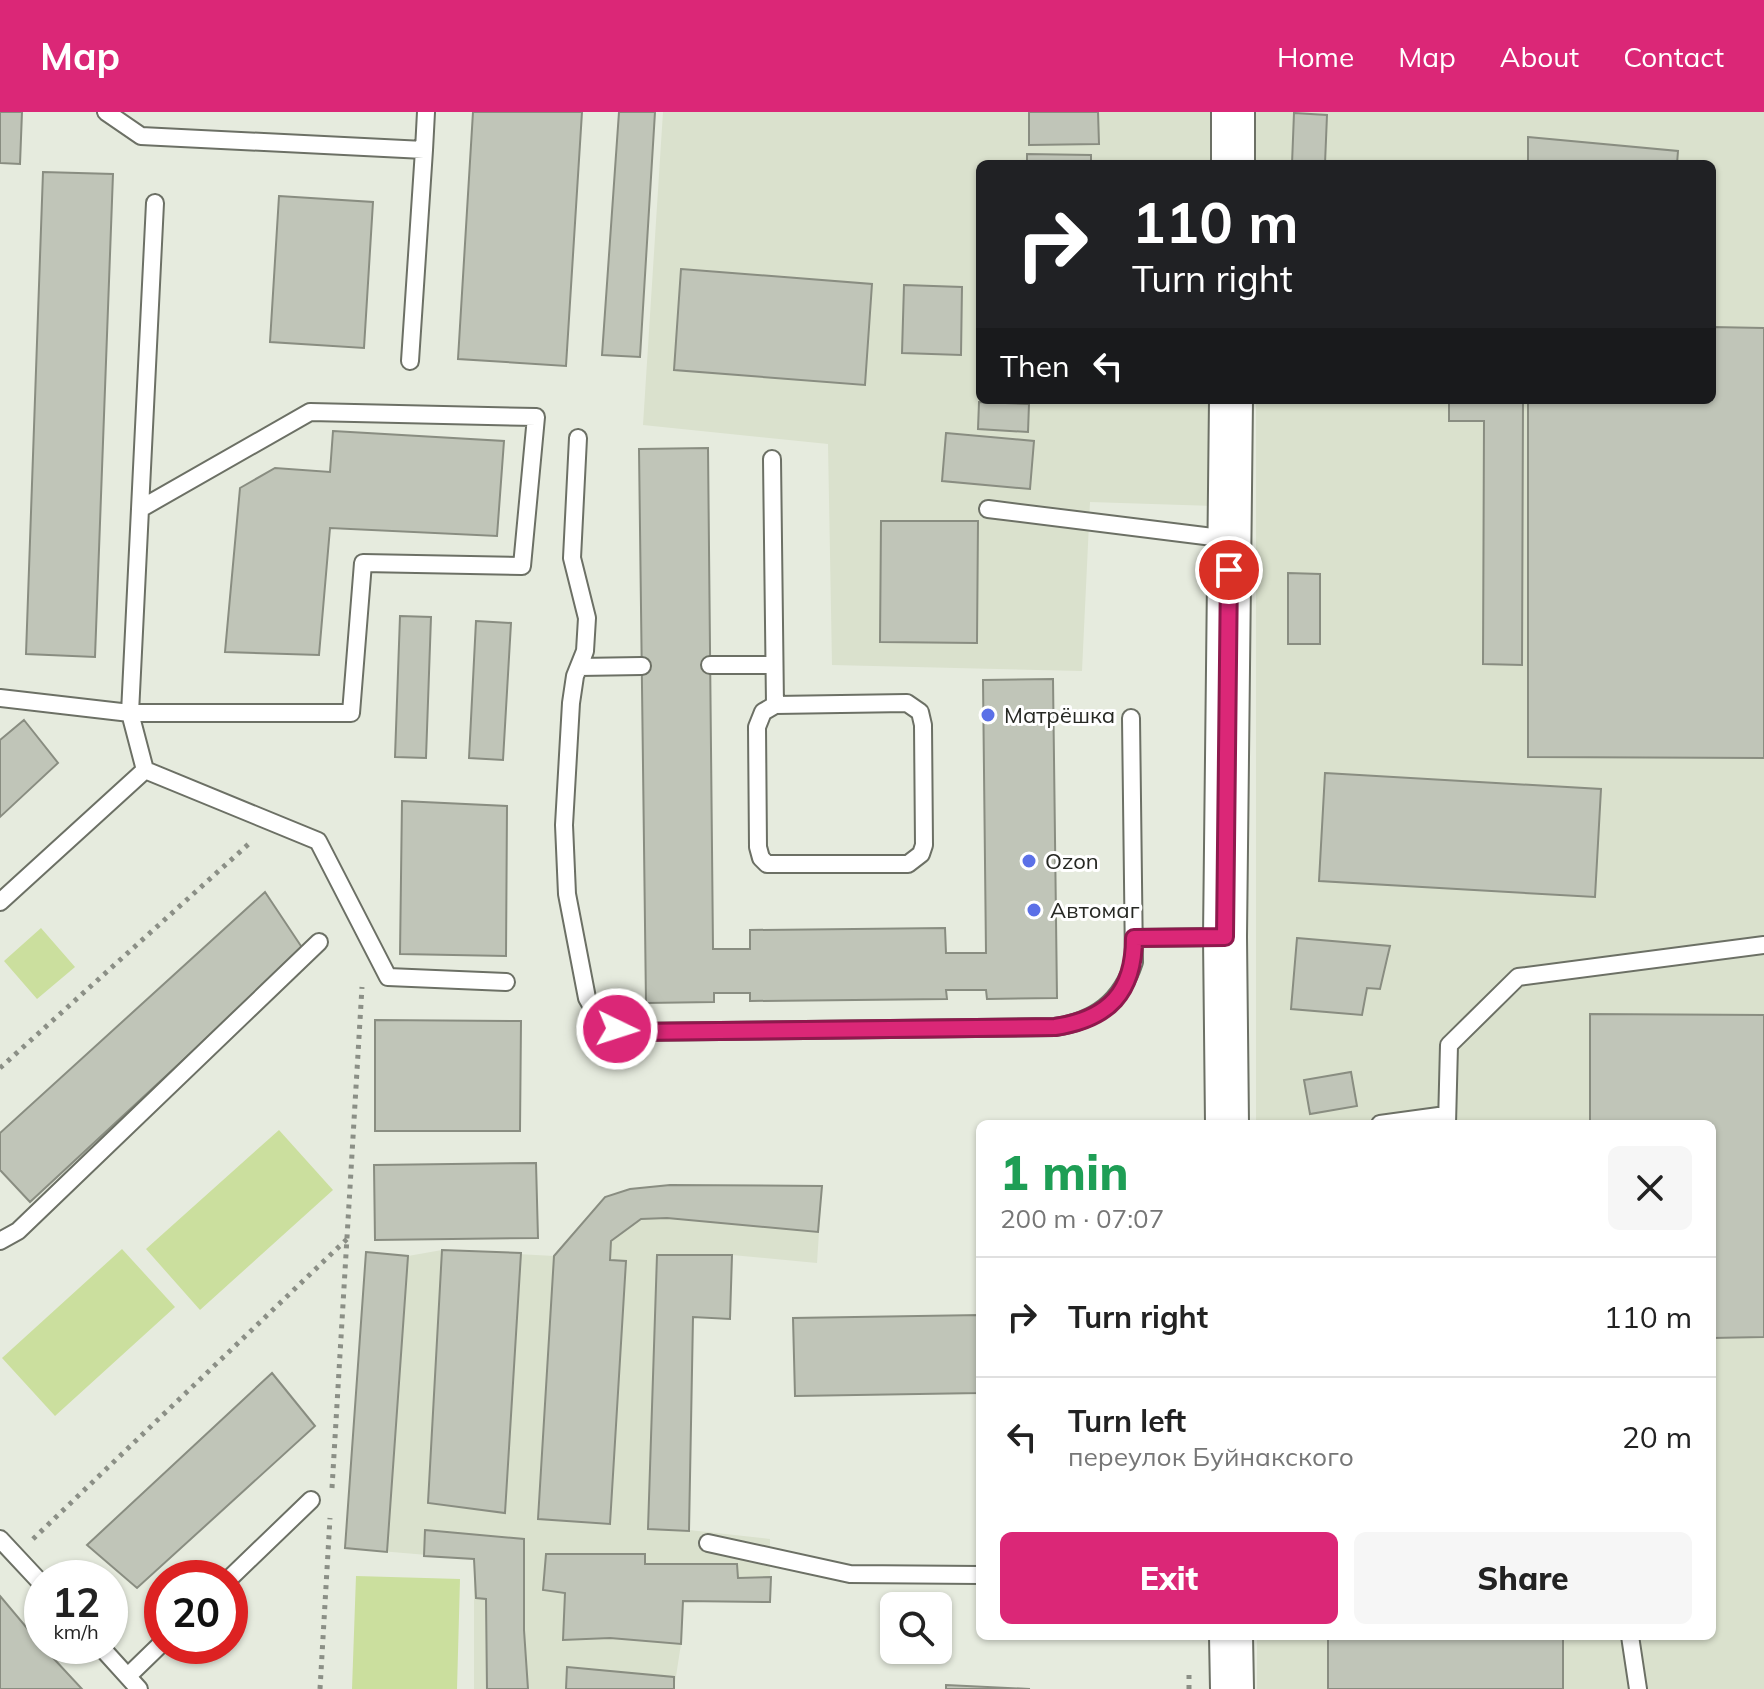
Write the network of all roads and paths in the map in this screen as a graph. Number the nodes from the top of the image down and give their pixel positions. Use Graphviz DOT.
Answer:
graph roads {
  1 [pos="106,112"];
  2 [pos="426,112"];
  3 [pos="1233,112"];
  4 [pos="424,150"];
  5 [pos="1233,160"];
  6 [pos="155,203"];
  7 [pos="410,361"];
  8 [pos="1231,404"];
  9 [pos="578,438"];
  10 [pos="772,459"];
  11 [pos="140,509"];
  12 [pos="988,509"];
  13 [pos="1230,539"];
  14 [pos="710,665"];
  15 [pos="774,665"];
  16 [pos="642,666"];
  17 [pos="579,667"];
  18 [pos="0,698"];
  19 [pos="775,705"];
  20 [pos="130,713"];
  21 [pos="1131,718"];
  22 [pos="145,770"];
  23 [pos="260,834"];
  24 [pos="0,902"];
  25 [pos="1225,937"];
  26 [pos="1134,938"];
  27 [pos="319,942"];
  28 [pos="1764,945"];
  29 [pos="506,982"];
  30 [pos="362,986"];
  31 [pos="0,1068"];
  32 [pos="1227,1120"];
  33 [pos="1446,1120"];
  34 [pos="347,1238"];
  35 [pos="0,1241"];
  36 [pos="311,1500"];
  37 [pos="0,1539"];
  38 [pos="708,1543"];
  39 [pos="24,1548"];
  40 [pos="248,1561"];
  41 [pos="24,1565"];
  42 [pos="976,1575"];
  43 [pos="1231,1640"];
  44 [pos="1631,1640"];
  45 [pos="117,1664"];
  46 [pos="147,1664"];
  47 [pos="134,1683"];
  48 [pos="320,1689"];
  49 [pos="1232,1689"];
  50 [pos="1638,1689"];
  1 -- 4 [label="lane"];
  2 -- 4 [label="lane"];
  3 -- 5 [label="street"];
  4 -- 7 [label="lane"];
  6 -- 11 [label="lane"];
  8 -- 13 [label="street"];
  9 -- 17 [label="lane"];
  10 -- 15 [label="lane"];
  11 -- 20 [label="lane"];
  11 -- 20 [label="lane"];
  12 -- 13 [label="lane"];
  13 -- 25 [label="street"];
  14 -- 15 [label="lane"];
  15 -- 19 [label="lane"];
  16 -- 17 [label="lane"];
  17 -- 26 [label="lane"];
  18 -- 20 [label="lane"];
  19 -- 19 [label="lane"];
  20 -- 22 [label="lane"];
  21 -- 26 [label="lane"];
  22 -- 24 [label="lane"];
  22 -- 29 [label="lane"];
  23 -- 31 [label="path"];
  25 -- 26 [label="lane"];
  25 -- 32 [label="street"];
  27 -- 35 [label="lane"];
  28 -- 33 [label="lane"];
  30 -- 34 [label="path"];
  34 -- 39 [label="path"];
  34 -- 48 [label="path"];
  36 -- 40 [label="lane"];
  37 -- 41 [label="lane"];
  38 -- 42 [label="lane"];
  43 -- 49 [label="street"];
  44 -- 50 [label="lane"];
  45 -- 47 [label="lane"];
  46 -- 47 [label="lane"];
}
